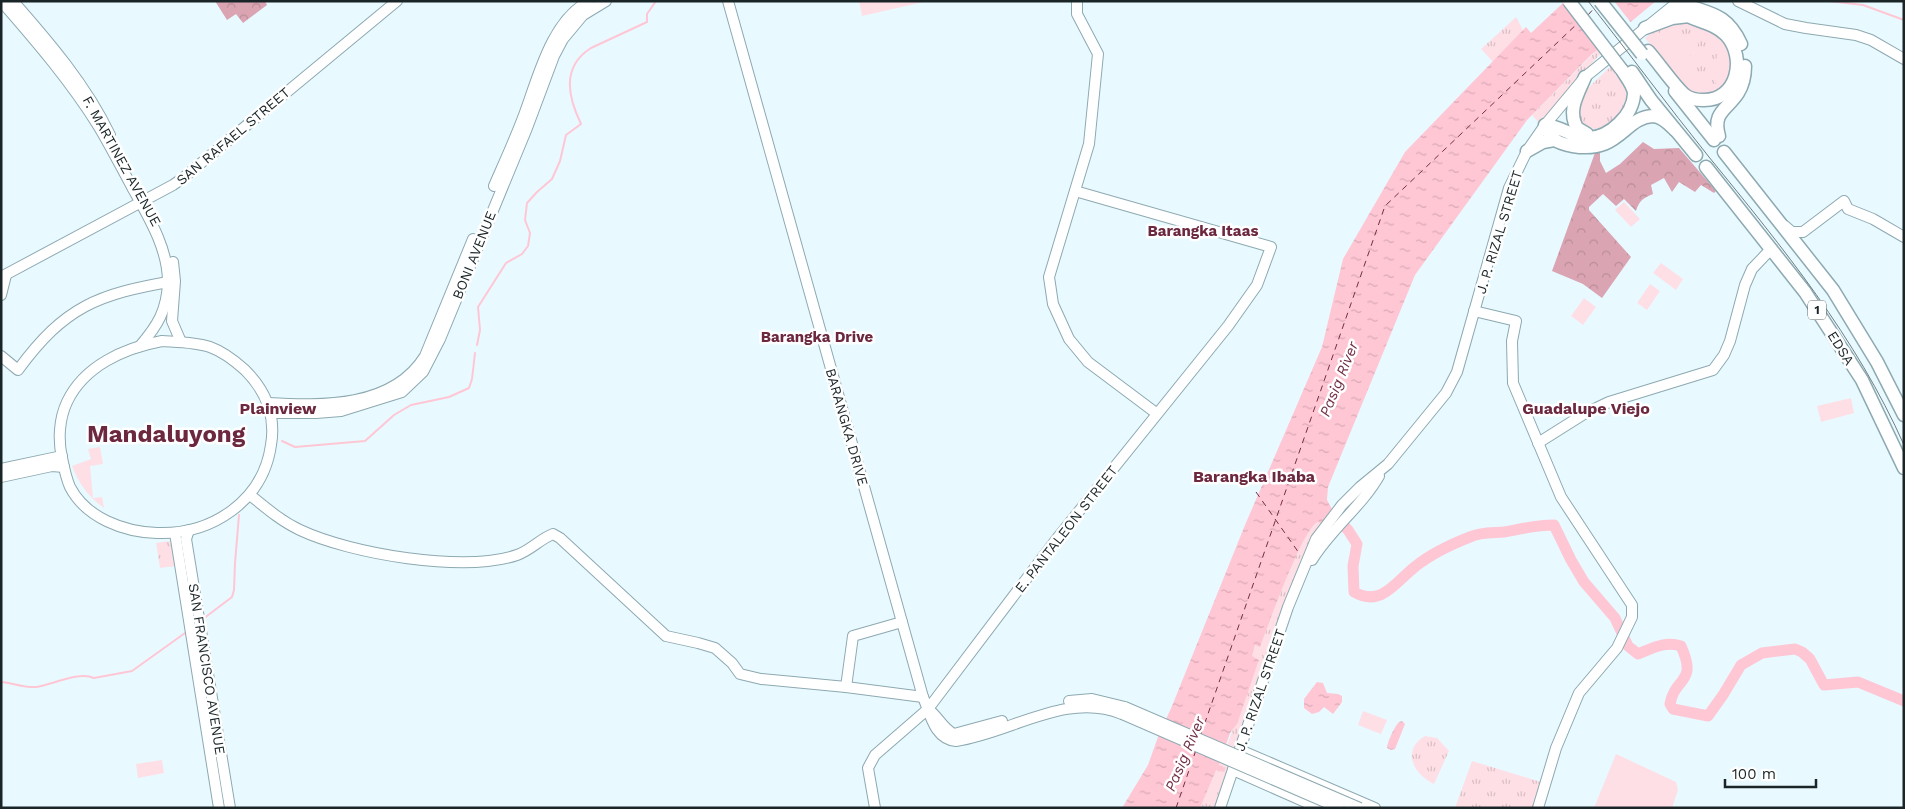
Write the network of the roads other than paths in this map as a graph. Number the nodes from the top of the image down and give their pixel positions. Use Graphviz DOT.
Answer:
graph roads {
  1 [pos="1,1"];
  2 [pos="13,1"];
  3 [pos="397,1"];
  4 [pos="590,1"];
  5 [pos="606,1"];
  6 [pos="728,1"];
  7 [pos="1077,1"];
  8 [pos="1569,1"];
  9 [pos="1578,1"];
  10 [pos="1600,1"];
  11 [pos="1609,1"];
  12 [pos="1738,1"];
  13 [pos="1678,2"];
  14 [pos="1706,6"];
  15 [pos="1689,16"];
  16 [pos="1645,28"];
  17 [pos="1646,52"];
  18 [pos="1904,59"];
  19 [pos="1624,68"];
  20 [pos="1585,77"];
  21 [pos="1545,125"];
  22 [pos="1675,130"];
  23 [pos="1600,136"];
  24 [pos="1554,140"];
  25 [pos="1527,151"];
  26 [pos="1724,152"];
  27 [pos="1696,155"];
  28 [pos="1706,167"];
  29 [pos="1074,191"];
  30 [pos="143,201"];
  31 [pos="1782,224"];
  32 [pos="1904,237"];
  33 [pos="1771,249"];
  34 [pos="4,276"];
  35 [pos="171,281"];
  36 [pos="1,295"];
  37 [pos="1474,311"];
  38 [pos="181,342"];
  39 [pos="140,346"];
  40 [pos="1,356"];
  41 [pos="270,408"];
  42 [pos="1156,413"];
  43 [pos="1904,415"];
  44 [pos="1538,443"];
  45 [pos="63,461"];
  46 [pos="1904,468"];
  47 [pos="1,469"];
  48 [pos="1,477"];
  49 [pos="250,495"];
  50 [pos="189,530"];
  51 [pos="175,533"];
  52 [pos="902,622"];
  53 [pos="846,687"];
  54 [pos="922,697"];
  55 [pos="928,709"];
  56 [pos="1124,710"];
  57 [pos="1240,750"];
  58 [pos="1282,769"];
  59 [pos="1233,770"];
  60 [pos="1279,790"];
  61 [pos="219,808"];
  62 [pos="230,808"];
  63 [pos="875,808"];
  64 [pos="1220,808"];
  65 [pos="1319,808"];
  66 [pos="1339,808"];
  67 [pos="1360,808"];
  68 [pos="1375,808"];
  69 [pos="1538,808"];
  1 -- 30 [label="main road, F. MARTINEZ AVENUE"];
  2 -- 30 [label="main road, F. MARTINEZ AVENUE"];
  3 -- 30 [label="main road, SAN RAFAEL STREET"];
  4 -- 41 [label="main road, BONI AVENUE"];
  5 -- 41 [label="main road, BONI AVENUE"];
  6 -- 52 [label="main road, BARANGKA DRIVE"];
  7 -- 29 [label="main road"];
  8 -- 19 [label="highway, bridge"];
  9 -- 19 [label="highway"];
  10 -- 17 [label="highway, bridge"];
  11 -- 17 [label="highway"];
  12 -- 18 [label="main road"];
  13 -- 14 [label="highway"];
  13 -- 15 [label="highway"];
  13 -- 16 [label="main road, J. P. RIZAL STREET"];
  14 -- 17 [label="highway"];
  15 -- 16 [label="highway"];
  15 -- 17 [label="highway"];
  16 -- 20 [label="main road, J. P. RIZAL STREET"];
  19 -- 22 [label="highway"];
  19 -- 23 [label="highway"];
  20 -- 21 [label="main road, J. P. RIZAL STREET"];
  20 -- 23 [label="highway"];
  21 -- 23 [label="highway"];
  21 -- 24 [label="highway"];
  21 -- 25 [label="main road, J. P. RIZAL STREET"];
  22 -- 24 [label="highway"];
  22 -- 27 [label="highway"];
  24 -- 25 [label="highway"];
  25 -- 37 [label="main road, J. P. RIZAL STREET"];
  26 -- 31 [label="highway, EDSA / 1"];
  28 -- 33 [label="highway, EDSA / 1"];
  29 -- 42 [label="main road"];
  29 -- 42 [label="main road, E. PANTALEON STREET"];
  30 -- 34 [label="main road, SAN RAFAEL STREET"];
  30 -- 35 [label="main road, F. MARTINEZ AVENUE"];
  31 -- 32 [label="main road"];
  31 -- 43 [label="highway, EDSA / 1"];
  33 -- 44 [label="main road"];
  33 -- 46 [label="highway, EDSA / 1"];
  34 -- 36 [label="main road"];
  35 -- 38 [label="main road, F. MARTINEZ AVENUE"];
  35 -- 39 [label="main road, F. MARTINEZ AVENUE"];
  35 -- 40 [label="main road"];
  37 -- 44 [label="main road"];
  37 -- 57 [label="main road, J. P. RIZAL STREET"];
  38 -- 39 [label="main road"];
  38 -- 41 [label="main road"];
  39 -- 45 [label="main road"];
  41 -- 49 [label="main road"];
  42 -- 55 [label="main road, E. PANTALEON STREET"];
  44 -- 69 [label="main road"];
  45 -- 47 [label="main road"];
  45 -- 48 [label="main road"];
  45 -- 51 [label="main road"];
  49 -- 50 [label="main road"];
  49 -- 53 [label="main road"];
  50 -- 51 [label="main road"];
  50 -- 62 [label="main road, SAN FRANCISCO AVENUE"];
  51 -- 61 [label="main road, SAN FRANCISCO AVENUE"];
  52 -- 53 [label="main road"];
  52 -- 54 [label="main road, BARANGKA DRIVE"];
  53 -- 54 [label="main road"];
  54 -- 55 [label="main road, BARANGKA DRIVE"];
  55 -- 56 [label="main road, BARANGKA DRIVE"];
  55 -- 63 [label="main road, E. PANTALEON STREET"];
  56 -- 66 [label="main road, bridge"];
  56 -- 67 [label="main road, bridge"];
  57 -- 58 [label="main road"];
  57 -- 59 [label="main road, J. P. RIZAL STREET"];
  58 -- 60 [label="main road"];
  58 -- 68 [label="main road"];
  59 -- 60 [label="main road"];
  59 -- 64 [label="main road, J. P. RIZAL STREET"];
  60 -- 65 [label="main road"];
}
